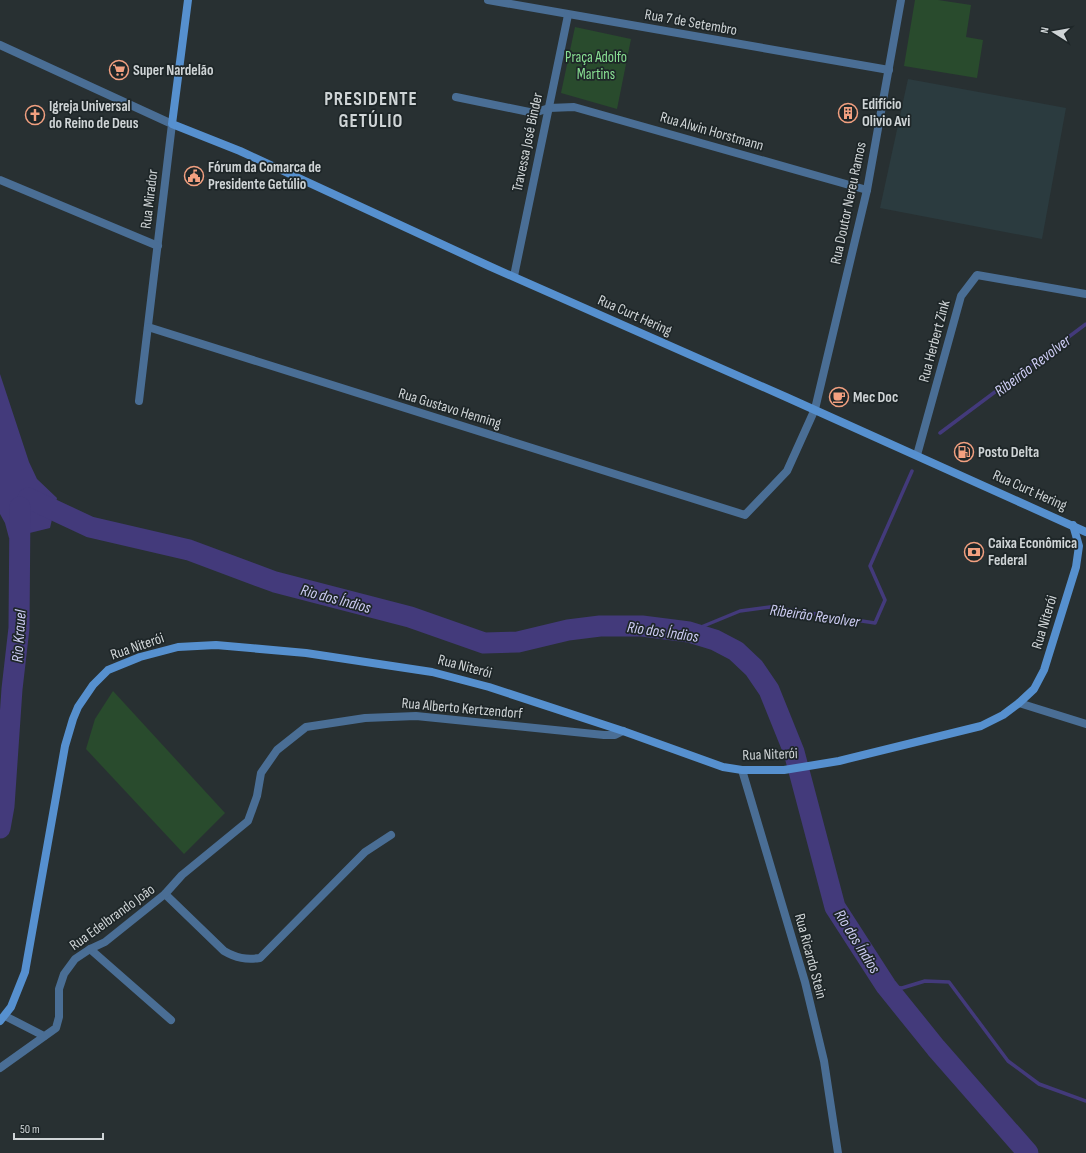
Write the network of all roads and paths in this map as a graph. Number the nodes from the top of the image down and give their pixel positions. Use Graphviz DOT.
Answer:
graph roads {
  1 [pos="188,0"];
  2 [pos="488,0"];
  3 [pos="901,0"];
  4 [pos="568,15"];
  5 [pos="0,45"];
  6 [pos="889,70"];
  7 [pos="456,97"];
  8 [pos="549,108"];
  9 [pos="172,124"];
  10 [pos="0,180"];
  11 [pos="867,190"];
  12 [pos="158,246"];
  13 [pos="514,276"];
  14 [pos="1086,294"];
  15 [pos="148,327"];
  16 [pos="139,401"];
  17 [pos="815,409"];
  18 [pos="917,455"];
  19 [pos="745,515"];
  20 [pos="1073,525"];
  21 [pos="1086,532"];
  22 [pos="1086,558"];
  23 [pos="1076,567"];
  24 [pos="1019,703"];
  25 [pos="1086,724"];
  26 [pos="623,731"];
  27 [pos="742,770"];
  28 [pos="391,835"];
  29 [pos="165,894"];
  30 [pos="90,949"];
  31 [pos="2,1018"];
  32 [pos="171,1020"];
  33 [pos="44,1036"];
  34 [pos="0,1068"];
  35 [pos="838,1153"];
  1 -- 9 [label="main road, Rua Mirador"];
  2 -- 4 [label="street, Rua 7 de Setembro"];
  3 -- 6 [label="street, Rua Doutor Nereu Ramos"];
  4 -- 6 [label="street, Rua 7 de Setembro"];
  4 -- 8 [label="street, Travessa José Binder"];
  5 -- 9 [label="street"];
  6 -- 11 [label="street, Rua Doutor Nereu Ramos"];
  7 -- 8 [label="street, Rua Alwin Horstmann"];
  8 -- 11 [label="street, Rua Alwin Horstmann"];
  8 -- 13 [label="street, Travessa José Binder"];
  9 -- 12 [label="street, Rua Mirador"];
  9 -- 13 [label="main road, Rua Curt Hering"];
  10 -- 12 [label="street"];
  11 -- 17 [label="street, Rua Doutor Nereu Ramos"];
  12 -- 15 [label="street, Rua Mirador"];
  13 -- 17 [label="main road, Rua Curt Hering"];
  14 -- 18 [label="street, Rua Herbert Zink"];
  15 -- 16 [label="street, Rua Mirador"];
  15 -- 19 [label="street, Rua Gustavo Henning"];
  17 -- 18 [label="main road, Rua Curt Hering"];
  17 -- 19 [label="street, Rua Doutor Nereu Ramos"];
  18 -- 20 [label="main road, Rua Curt Hering"];
  20 -- 21 [label="main road, Rua Curt Hering"];
  20 -- 23 [label="main road, Rua Niterói"];
  22 -- 23 [label="main road"];
  23 -- 24 [label="main road, Rua Niterói"];
  24 -- 25 [label="street"];
  24 -- 27 [label="main road, Rua Niterói"];
  26 -- 27 [label="main road, Rua Niterói"];
  26 -- 29 [label="street, Rua Alberto Kertzendorf"];
  26 -- 31 [label="main road, Rua Niterói"];
  27 -- 35 [label="street, Rua Ricardo Stein"];
  28 -- 29 [label="street, Rua Edelbrando João"];
  29 -- 30 [label="street, Rua Edelbrando João"];
  30 -- 32 [label="street"];
  30 -- 33 [label="street, Rua Edelbrando João"];
  31 -- 33 [label="street"];
  33 -- 34 [label="street, Rua Edelbrando João"];
}
